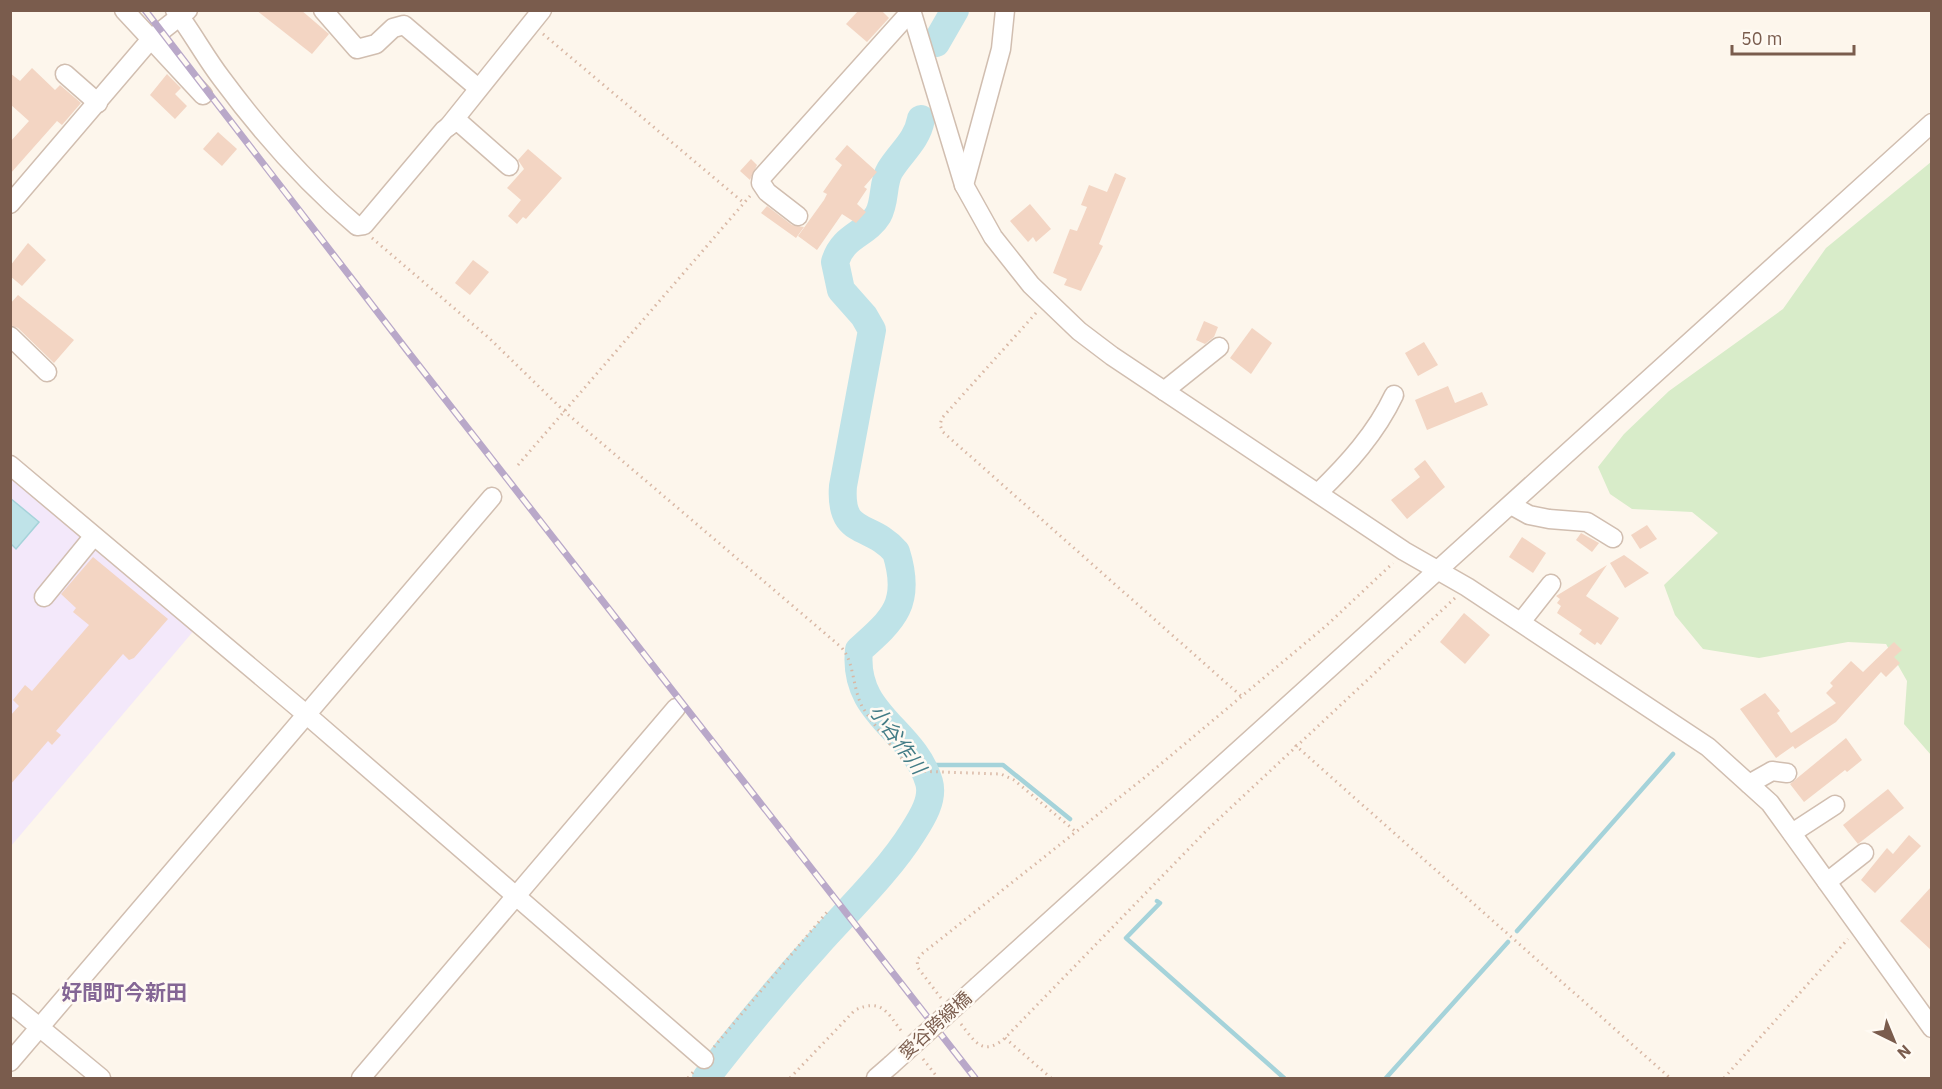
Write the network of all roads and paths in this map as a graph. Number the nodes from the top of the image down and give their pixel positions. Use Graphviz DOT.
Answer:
graph roads {
  1 [pos="124,10"];
  2 [pos="322,10"];
  3 [pos="1005,10"];
  4 [pos="911,11"];
  5 [pos="181,13"];
  6 [pos="536,17"];
  7 [pos="151,39"];
  8 [pos="65,74"];
  9 [pos="478,88"];
  10 [pos="203,95"];
  11 [pos="98,103"];
  12 [pos="1932,123"];
  13 [pos="449,126"];
  14 [pos="509,166"];
  15 [pos="761,183"];
  16 [pos="964,185"];
  17 [pos="744,202"];
  18 [pos="10,204"];
  19 [pos="798,216"];
  20 [pos="357,226"];
  21 [pos="1047,300"];
  22 [pos="10,336"];
  23 [pos="1219,347"];
  24 [pos="47,372"];
  25 [pos="1164,391"];
  26 [pos="1394,395"];
  27 [pos="565,412"];
  28 [pos="10,465"];
  29 [pos="518,465"];
  30 [pos="1317,493"];
  31 [pos="492,497"];
  32 [pos="1511,506"];
  33 [pos="93,537"];
  34 [pos="1613,538"];
  35 [pos="1439,570"];
  36 [pos="1551,584"];
  37 [pos="44,597"];
  38 [pos="1521,622"];
  39 [pos="1241,696"];
  40 [pos="676,708"];
  41 [pos="307,715"];
  42 [pos="1295,745"];
  43 [pos="1787,772"];
  44 [pos="1749,784"];
  45 [pos="1835,805"];
  46 [pos="1075,831"];
  47 [pos="1792,833"];
  48 [pos="1864,853"];
  49 [pos="1827,882"];
  50 [pos="516,897"];
  51 [pos="827,912"];
  52 [pos="1860,926"];
  53 [pos="10,1003"];
  54 [pos="1925,1005"];
  55 [pos="40,1028"];
  56 [pos="1932,1028"];
  57 [pos="905,1036"];
  58 [pos="1005,1038"];
  59 [pos="918,1053"];
  60 [pos="704,1059"];
  61 [pos="10,1062"];
  62 [pos="101,1078"];
  63 [pos="361,1078"];
  64 [pos="688,1078"];
  65 [pos="790,1078"];
  66 [pos="876,1078"];
  67 [pos="938,1078"];
  68 [pos="1051,1078"];
  69 [pos="1670,1078"];
  70 [pos="1724,1078"];
  1 -- 7 [label="street"];
  2 -- 9 [label="street"];
  3 -- 16 [label="street"];
  4 -- 15 [label="street"];
  4 -- 16 [label="street"];
  5 -- 7 [label="street"];
  5 -- 20 [label="street"];
  6 -- 9 [label="street"];
  6 -- 17 [label="path"];
  7 -- 10 [label="street"];
  7 -- 11 [label="street"];
  8 -- 11 [label="street"];
  9 -- 13 [label="street"];
  11 -- 18 [label="street"];
  12 -- 32 [label="street, 愛谷跨線橋"];
  13 -- 14 [label="street"];
  13 -- 20 [label="street"];
  15 -- 17 [label="path"];
  15 -- 19 [label="street"];
  16 -- 21 [label="street"];
  17 -- 27 [label="path"];
  20 -- 27 [label="path"];
  21 -- 25 [label="street"];
  21 -- 39 [label="path"];
  22 -- 24 [label="street"];
  23 -- 25 [label="street"];
  25 -- 30 [label="street"];
  26 -- 30 [label="street"];
  27 -- 29 [label="path"];
  27 -- 46 [label="path"];
  28 -- 33 [label="street"];
  30 -- 35 [label="street"];
  31 -- 41 [label="street"];
  32 -- 34 [label="street"];
  32 -- 35 [label="street, 愛谷跨線橋"];
  33 -- 37 [label="street"];
  33 -- 41 [label="street"];
  35 -- 38 [label="street"];
  35 -- 66 [label="street, 愛谷跨線橋, bridge"];
  36 -- 38 [label="street"];
  38 -- 44 [label="street"];
  40 -- 50 [label="street"];
  41 -- 50 [label="street"];
  41 -- 55 [label="street"];
  42 -- 69 [label="path"];
  43 -- 44 [label="street"];
  44 -- 47 [label="street"];
  45 -- 47 [label="street"];
  47 -- 49 [label="street"];
  48 -- 49 [label="street"];
  49 -- 52 [label="street"];
  50 -- 60 [label="street"];
  50 -- 63 [label="street"];
  51 -- 60 [label="path"];
  52 -- 54 [label="street"];
  52 -- 70 [label="path"];
  53 -- 55 [label="street"];
  54 -- 56 [label="street"];
  55 -- 61 [label="street"];
  55 -- 62 [label="street"];
  57 -- 65 [label="path"];
  58 -- 68 [label="path"];
  59 -- 67 [label="path"];
  60 -- 64 [label="path"];
}
